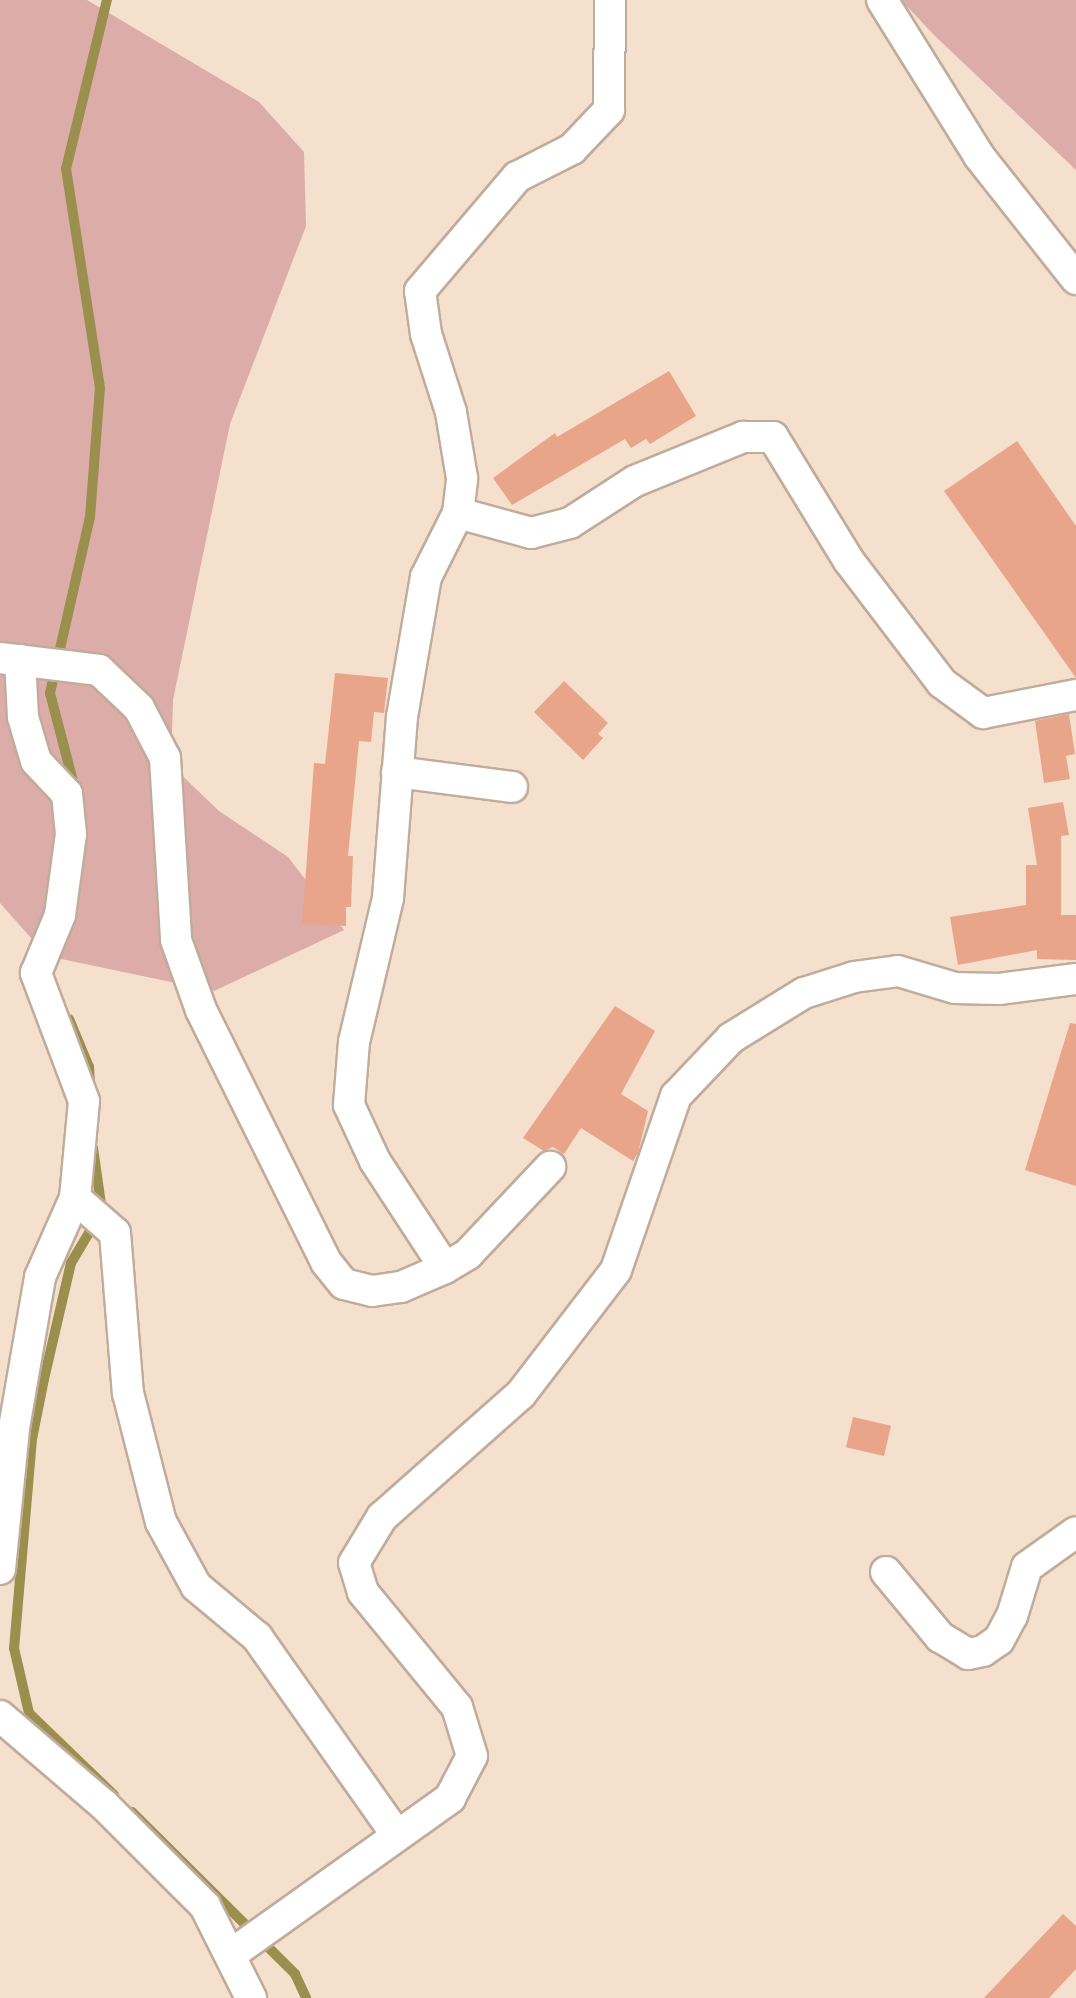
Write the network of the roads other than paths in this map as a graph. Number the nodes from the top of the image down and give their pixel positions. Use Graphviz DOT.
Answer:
graph roads {
  1 [pos="610,0"];
  2 [pos="882,0"];
  3 [pos="1076,278"];
  4 [pos="458,513"];
  5 [pos="18,660"];
  6 [pos="1076,695"];
  7 [pos="397,772"];
  8 [pos="512,787"];
  9 [pos="1076,979"];
  10 [pos="551,1167"];
  11 [pos="79,1201"];
  12 [pos="445,1268"];
  13 [pos="1076,1532"];
  14 [pos="0,1569"];
  15 [pos="886,1572"];
  16 [pos="0,1716"];
  17 [pos="396,1834"];
  18 [pos="240,1948"];
  19 [pos="251,1998"];
  1 -- 4 [label="street"];
  2 -- 3 [label="street"];
  4 -- 6 [label="street"];
  4 -- 7 [label="street"];
  5 -- 11 [label="street"];
  5 -- 12 [label="street"];
  7 -- 8 [label="street"];
  7 -- 12 [label="street"];
  9 -- 17 [label="street"];
  10 -- 12 [label="street"];
  11 -- 14 [label="street"];
  11 -- 17 [label="street"];
  13 -- 15 [label="street"];
  16 -- 18 [label="street"];
  17 -- 18 [label="street"];
  18 -- 19 [label="street"];
}
